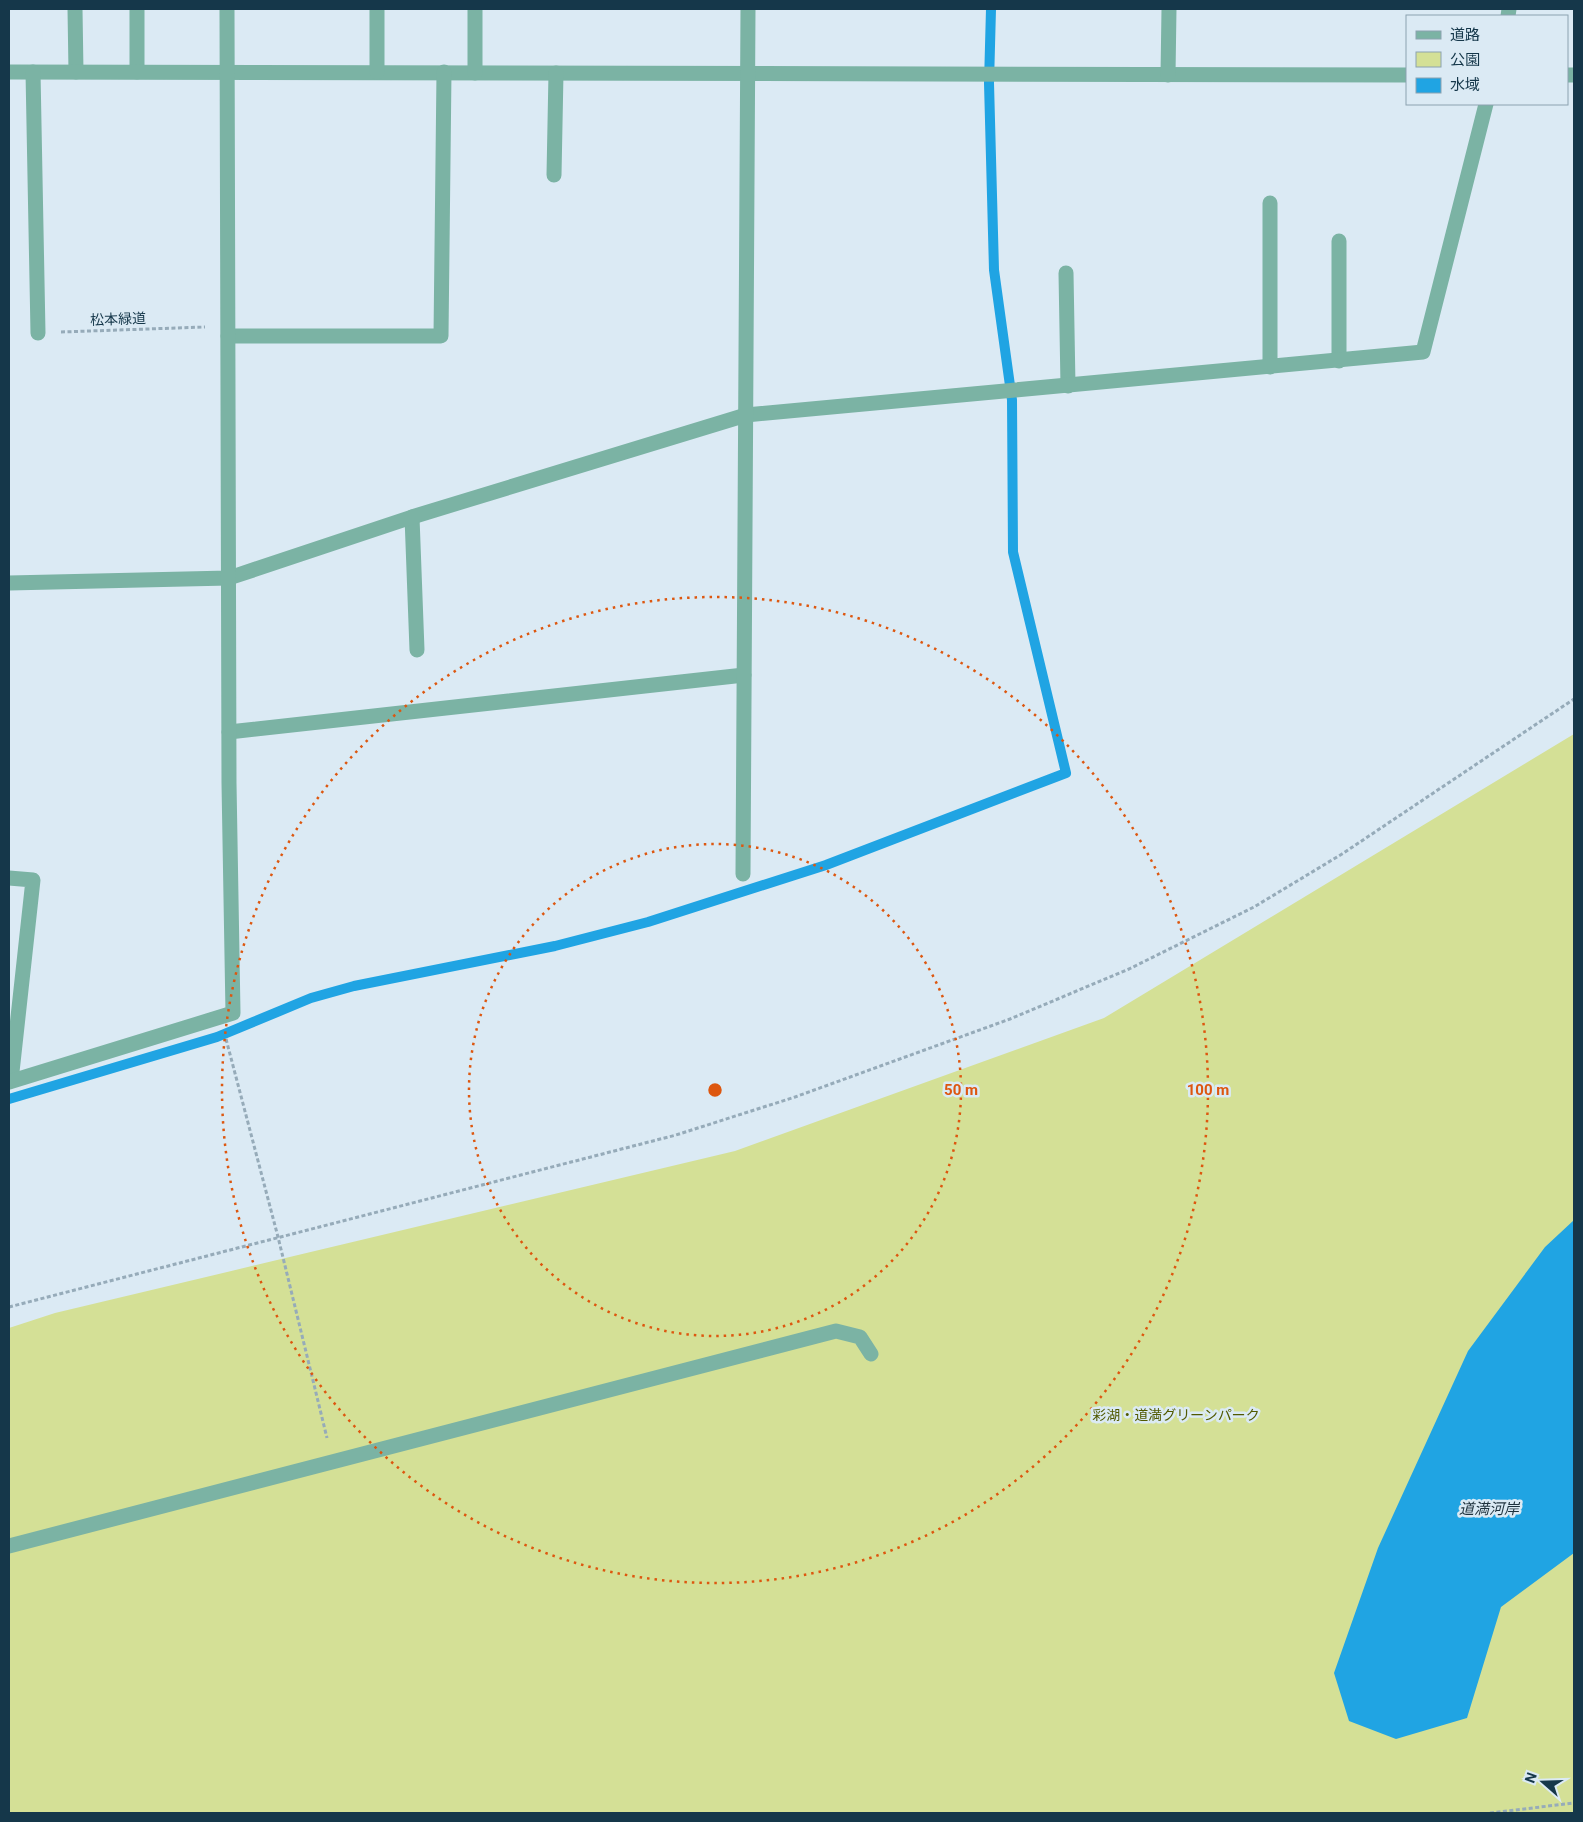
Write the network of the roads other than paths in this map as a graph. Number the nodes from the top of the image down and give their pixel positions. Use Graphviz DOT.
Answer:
graph roads {
  1 [pos="75,9"];
  2 [pos="137,9"];
  3 [pos="227,9"];
  4 [pos="377,9"];
  5 [pos="475,9"];
  6 [pos="748,9"];
  7 [pos="1169,9"];
  8 [pos="9,72"];
  9 [pos="33,72"];
  10 [pos="76,72"];
  11 [pos="137,72"];
  12 [pos="228,72"];
  13 [pos="377,72"];
  14 [pos="444,72"];
  15 [pos="475,72"];
  16 [pos="556,73"];
  17 [pos="748,74"];
  18 [pos="1168,75"];
  19 [pos="1406,75"];
  20 [pos="1486,105"];
  21 [pos="554,175"];
  22 [pos="1270,203"];
  23 [pos="1339,241"];
  24 [pos="1066,273"];
  25 [pos="228,331"];
  26 [pos="38,333"];
  27 [pos="1339,360"];
  28 [pos="1270,367"];
  29 [pos="1068,386"];
  30 [pos="746,415"];
  31 [pos="412,517"];
  32 [pos="229,578"];
  33 [pos="9,583"];
  34 [pos="417,650"];
  35 [pos="744,675"];
  36 [pos="229,732"];
  37 [pos="743,874"];
  38 [pos="9,878"];
  39 [pos="10,1082"];
  40 [pos="871,1354"];
  41 [pos="9,1546"];
  1 -- 10 [label="street"];
  2 -- 11 [label="street"];
  3 -- 12 [label="street"];
  4 -- 13 [label="street"];
  5 -- 15 [label="street"];
  6 -- 17 [label="street"];
  7 -- 18 [label="street"];
  8 -- 9 [label="street"];
  9 -- 10 [label="street"];
  9 -- 26 [label="street"];
  10 -- 11 [label="street"];
  11 -- 12 [label="street"];
  12 -- 13 [label="street"];
  12 -- 25 [label="street"];
  13 -- 14 [label="street"];
  14 -- 15 [label="street"];
  14 -- 25 [label="street"];
  15 -- 16 [label="street"];
  16 -- 17 [label="street"];
  16 -- 21 [label="street"];
  17 -- 18 [label="street"];
  17 -- 30 [label="street"];
  18 -- 19 [label="street"];
  20 -- 27 [label="street"];
  22 -- 28 [label="street"];
  23 -- 27 [label="street"];
  24 -- 29 [label="street"];
  25 -- 32 [label="street"];
  27 -- 28 [label="street"];
  28 -- 29 [label="street"];
  29 -- 30 [label="street"];
  30 -- 31 [label="street"];
  30 -- 35 [label="street"];
  31 -- 32 [label="street"];
  31 -- 34 [label="street"];
  32 -- 33 [label="street"];
  32 -- 36 [label="street"];
  35 -- 36 [label="street"];
  35 -- 37 [label="street"];
  36 -- 39 [label="street"];
  38 -- 39 [label="street"];
  40 -- 41 [label="street"];
}
